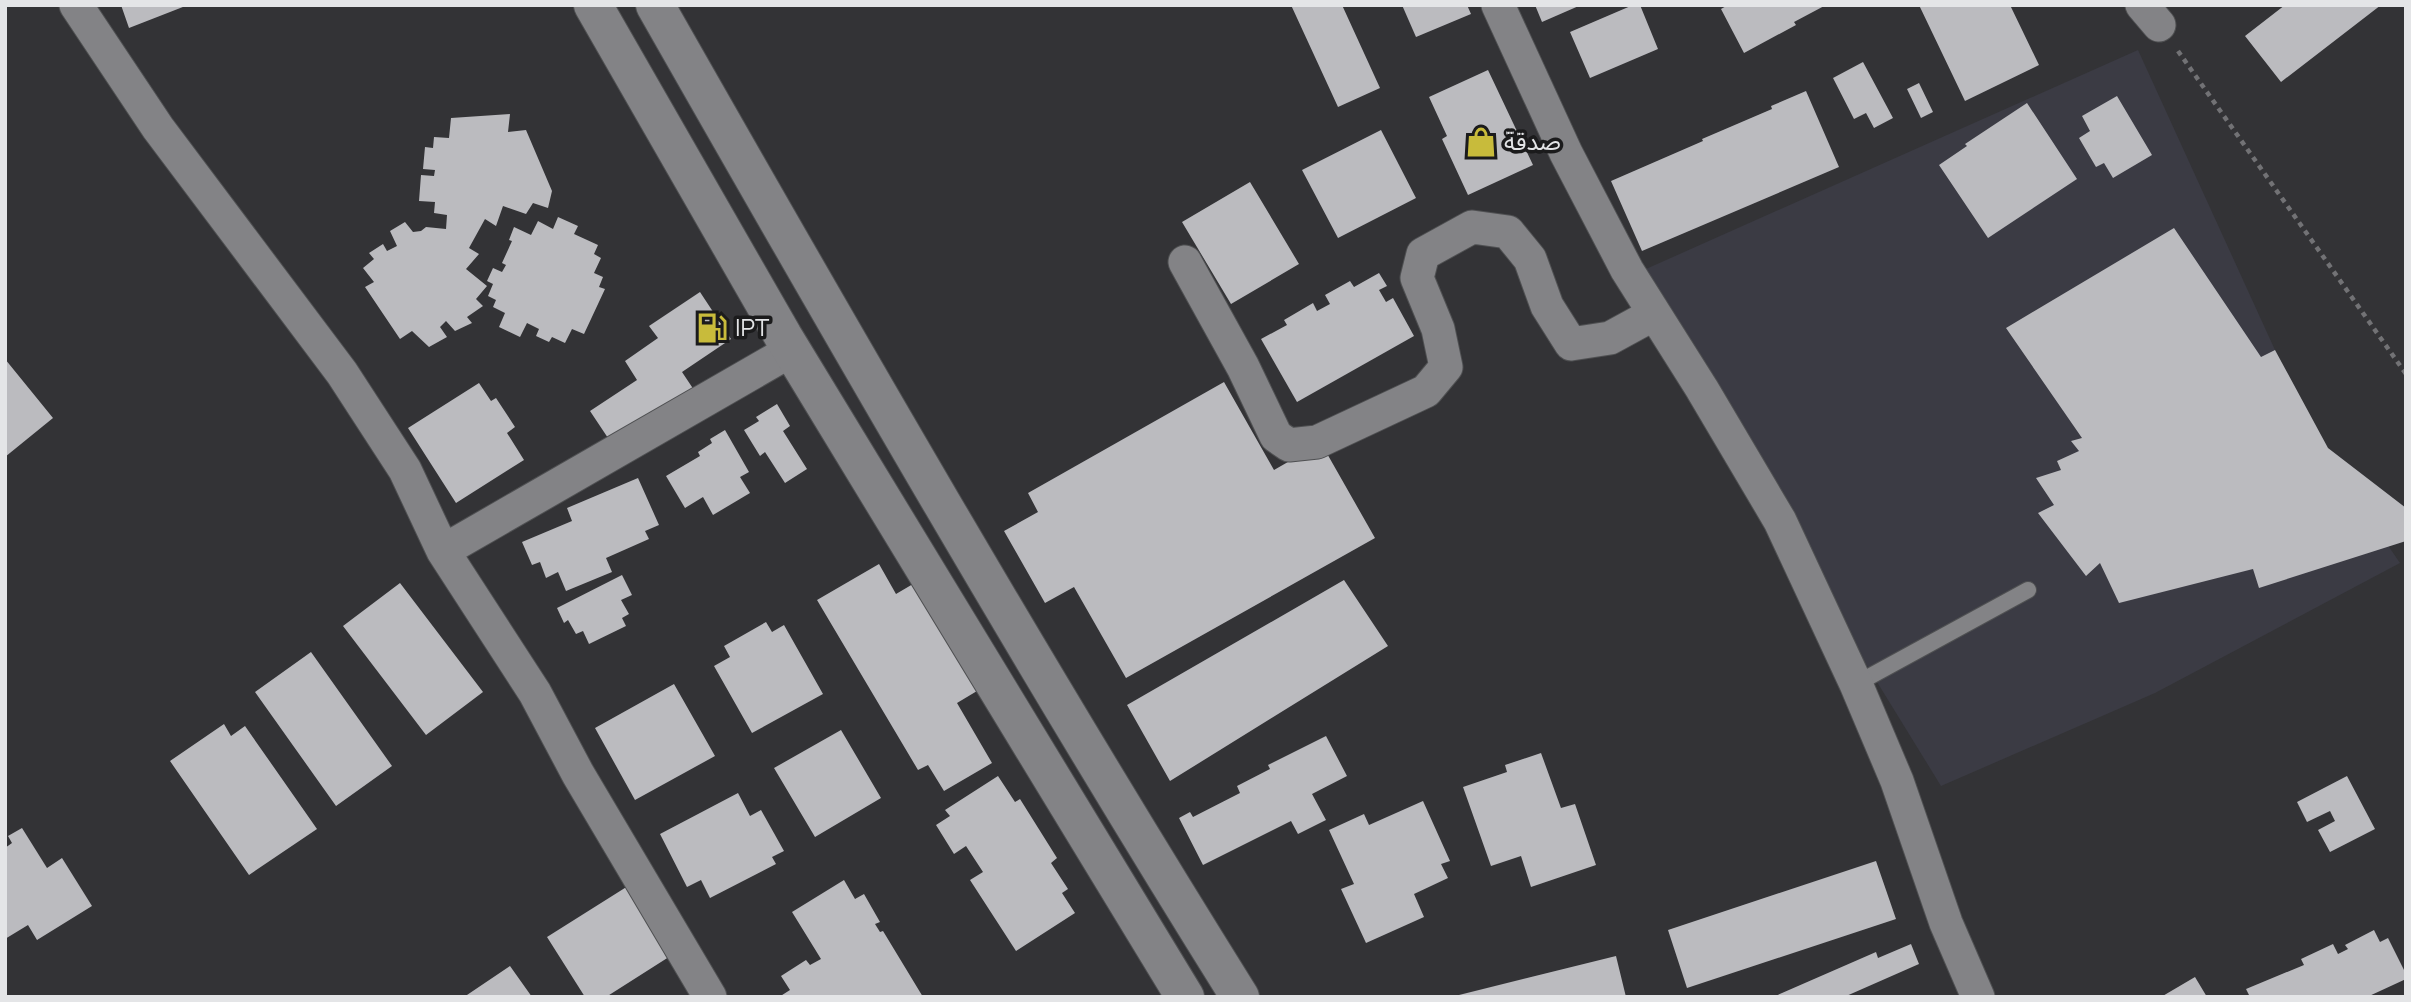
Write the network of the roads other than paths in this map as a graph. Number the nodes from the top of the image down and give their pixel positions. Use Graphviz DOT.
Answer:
graph roads {
  1 [pos="76,5"];
  2 [pos="593,5"];
  3 [pos="655,5"];
  4 [pos="1498,5"];
  5 [pos="1185,262"];
  6 [pos="827,307"];
  7 [pos="1654,314"];
  8 [pos="787,343"];
  9 [pos="443,551"];
  10 [pos="2028,590"];
  11 [pos="1856,684"];
  12 [pos="1117,801"];
  13 [pos="1081,825"];
  14 [pos="710,997"];
  15 [pos="1185,997"];
  16 [pos="1240,997"];
  17 [pos="1978,997"];
  1 -- 9 [label="street"];
  2 -- 8 [label="street"];
  3 -- 6 [label="street"];
  4 -- 7 [label="street"];
  5 -- 7 [label="street"];
  6 -- 8 [label="street"];
  6 -- 12 [label="street"];
  7 -- 11 [label="street"];
  8 -- 9 [label="street"];
  8 -- 13 [label="street"];
  9 -- 14 [label="street"];
  10 -- 11 [label="lane"];
  11 -- 17 [label="street"];
  12 -- 13 [label="street"];
  12 -- 16 [label="street"];
  13 -- 15 [label="street"];
}
